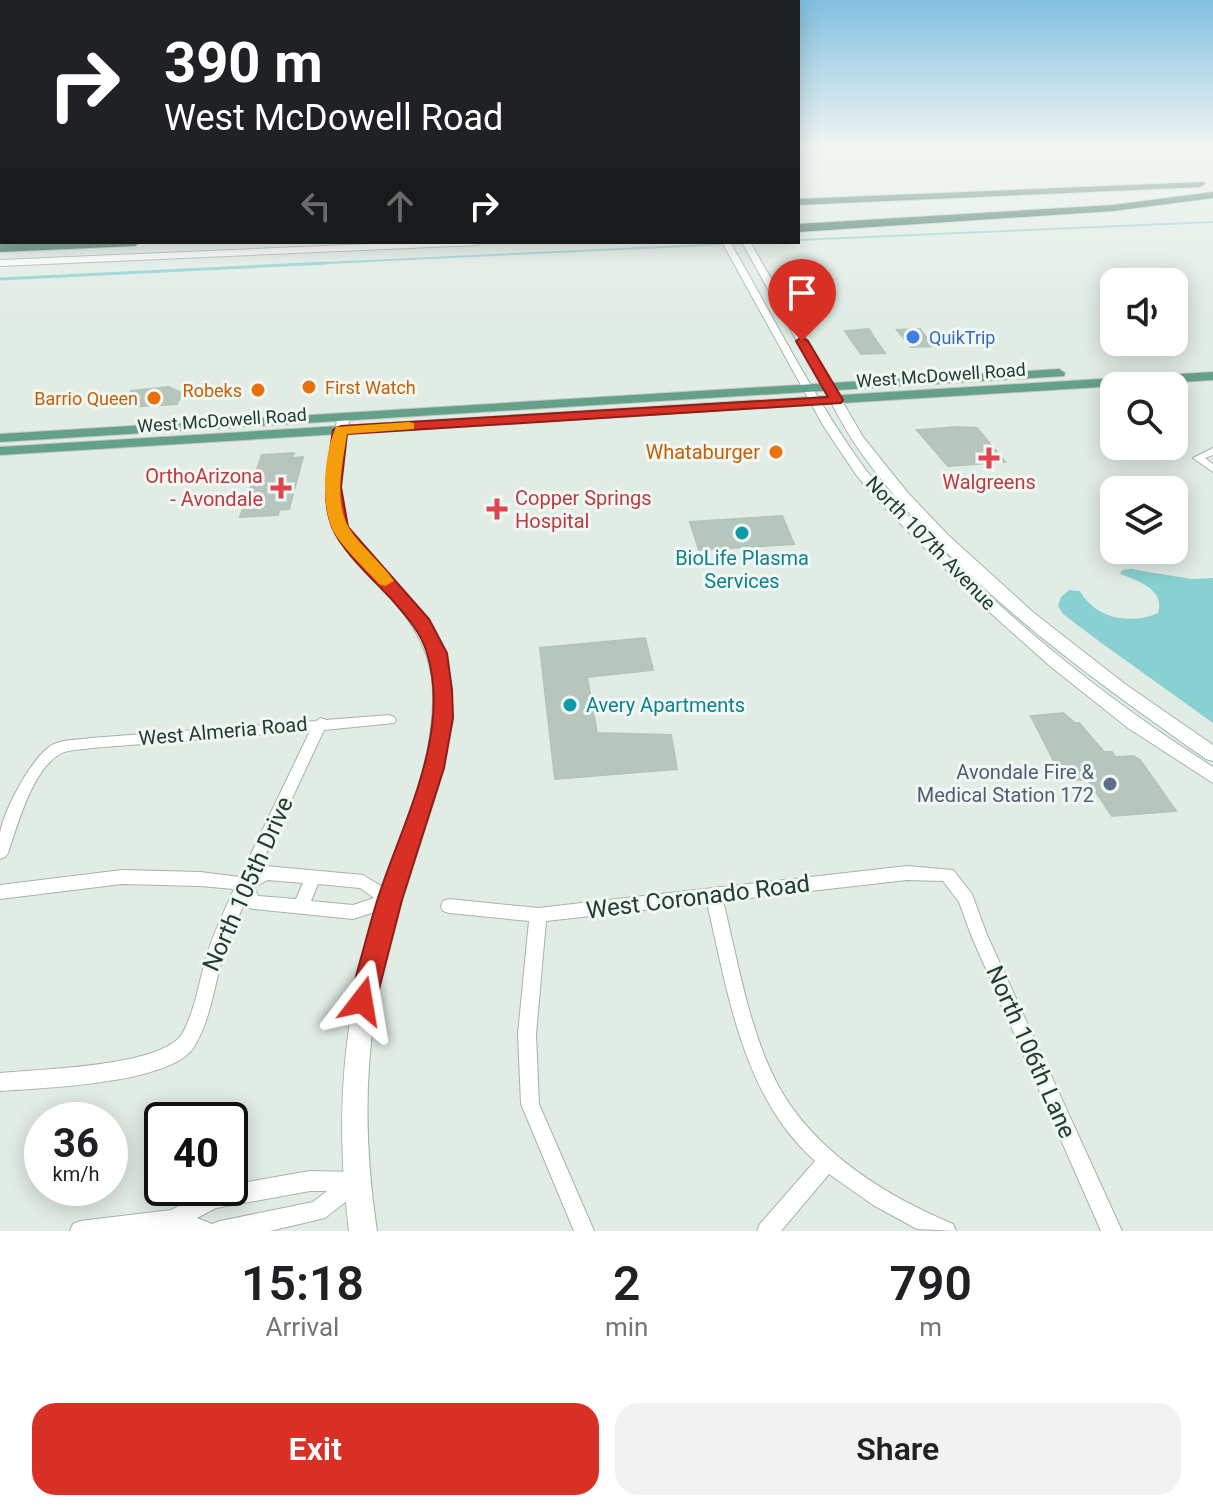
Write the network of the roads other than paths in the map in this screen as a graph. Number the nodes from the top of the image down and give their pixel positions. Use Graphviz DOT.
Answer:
graph roads {
  1 [pos="1029,203"];
  2 [pos="1152,203"];
  3 [pos="800,214"];
  4 [pos="800,228"];
  5 [pos="90,244"];
  6 [pos="432,244"];
  7 [pos="748,246"];
  8 [pos="729,247"];
  9 [pos="0,250"];
  10 [pos="0,263"];
  11 [pos="742,267"];
  12 [pos="782,304"];
  13 [pos="763,305"];
  14 [pos="796,332"];
  15 [pos="1213,364"];
  16 [pos="1213,376"];
  17 [pos="828,386"];
  18 [pos="808,387"];
  19 [pos="837,400"];
  20 [pos="816,402"];
  21 [pos="342,424"];
  22 [pos="0,438"];
  23 [pos="0,451"];
  24 [pos="1213,451"];
  25 [pos="1213,469"];
  26 [pos="1149,709"];
  27 [pos="1131,719"];
  28 [pos="389,720"];
  29 [pos="321,723"];
  30 [pos="1213,754"];
  31 [pos="1208,773"];
  32 [pos="0,853"];
  33 [pos="947,875"];
  34 [pos="313,877"];
  35 [pos="245,884"];
  36 [pos="0,892"];
  37 [pos="713,894"];
  38 [pos="390,900"];
  39 [pos="449,906"];
  40 [pos="301,907"];
  41 [pos="538,915"];
  42 [pos="0,1082"];
  43 [pos="829,1159"];
  44 [pos="355,1182"];
  45 [pos="173,1220"];
  46 [pos="105,1229"];
  47 [pos="80,1231"];
  48 [pos="205,1231"];
  49 [pos="220,1231"];
  50 [pos="363,1231"];
  51 [pos="584,1231"];
  52 [pos="767,1231"];
  53 [pos="946,1231"];
  54 [pos="1112,1231"];
  1 -- 3 [label="highway"];
  2 -- 4 [label="highway"];
  5 -- 9 [label="highway"];
  6 -- 10 [label="main road"];
  7 -- 12 [label="main road, North 107th Avenue"];
  8 -- 11 [label="main road, North 107th Avenue"];
  11 -- 12 [label="main road"];
  11 -- 13 [label="main road, North 107th Avenue"];
  12 -- 14 [label="main road, North 107th Avenue"];
  13 -- 14 [label="main road"];
  13 -- 18 [label="main road, North 107th Avenue"];
  14 -- 17 [label="main road, North 107th Avenue"];
  15 -- 17 [label="main road, West McDowell Road"];
  16 -- 19 [label="main road, West McDowell Road"];
  17 -- 18 [label="main road, West McDowell Road"];
  17 -- 19 [label="main road, North 107th Avenue"];
  18 -- 20 [label="main road, North 107th Avenue"];
  18 -- 21 [label="main road, West McDowell Road"];
  19 -- 20 [label="main road, West McDowell Road"];
  19 -- 26 [label="main road, North 107th Avenue"];
  20 -- 21 [label="main road, West McDowell Road"];
  20 -- 27 [label="main road, North 107th Avenue"];
  21 -- 22 [label="main road, West McDowell Road"];
  21 -- 23 [label="main road, West McDowell Road"];
  21 -- 38 [label="main road"];
  24 -- 25 [label="street"];
  26 -- 27 [label="main road"];
  26 -- 30 [label="main road, North 107th Avenue"];
  27 -- 31 [label="main road, North 107th Avenue"];
  28 -- 29 [label="street, West Almeria Road"];
  29 -- 32 [label="street, West Almeria Road"];
  29 -- 35 [label="street, North 105th Drive"];
  33 -- 37 [label="street, West Coronado Road"];
  33 -- 54 [label="street, North 106th Lane"];
  34 -- 35 [label="street"];
  34 -- 38 [label="street"];
  34 -- 40 [label="street"];
  35 -- 36 [label="street"];
  35 -- 40 [label="street"];
  35 -- 42 [label="street, North 105th Drive"];
  37 -- 41 [label="street, West Coronado Road"];
  37 -- 43 [label="street"];
  38 -- 40 [label="street"];
  38 -- 44 [label="main road"];
  39 -- 41 [label="street, West Coronado Road"];
  41 -- 51 [label="street"];
  43 -- 52 [label="street"];
  43 -- 53 [label="street"];
  44 -- 45 [label="street"];
  44 -- 49 [label="street"];
  44 -- 50 [label="main road"];
  45 -- 46 [label="street"];
  45 -- 48 [label="street"];
  46 -- 47 [label="street"];
}
